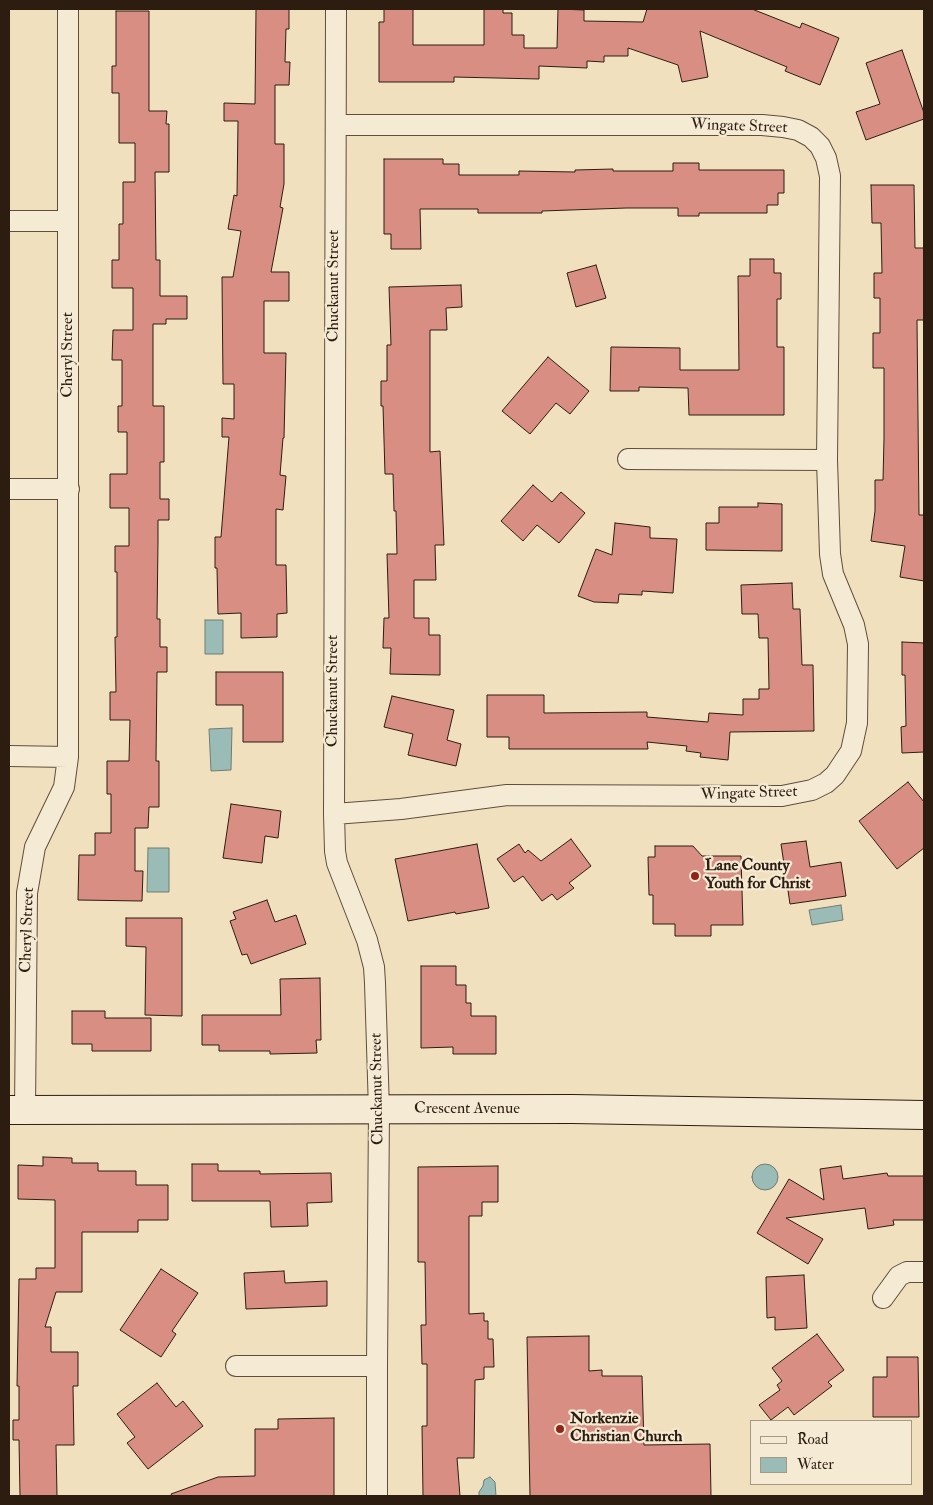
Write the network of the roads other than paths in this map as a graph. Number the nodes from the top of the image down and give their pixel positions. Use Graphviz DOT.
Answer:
graph roads {
  1 [pos="68,9"];
  2 [pos="336,9"];
  3 [pos="336,125"];
  4 [pos="9,221"];
  5 [pos="68,221"];
  6 [pos="628,459"];
  7 [pos="827,460"];
  8 [pos="9,489"];
  9 [pos="69,489"];
  10 [pos="9,756"];
  11 [pos="68,757"];
  12 [pos="334,814"];
  13 [pos="17,1110"];
  14 [pos="379,1110"];
  15 [pos="924,1115"];
  16 [pos="924,1272"];
  17 [pos="883,1298"];
  18 [pos="236,1366"];
  19 [pos="376,1366"];
  20 [pos="377,1496"];
  1 -- 5 [label="street, Cheryl Street"];
  2 -- 3 [label="street, Chuckanut Street"];
  3 -- 7 [label="street, Wingate Street"];
  3 -- 12 [label="street, Chuckanut Street"];
  4 -- 5 [label="street"];
  5 -- 9 [label="street, Cheryl Street"];
  6 -- 7 [label="street"];
  7 -- 12 [label="street, Wingate Street"];
  8 -- 9 [label="street"];
  9 -- 11 [label="street, Cheryl Street"];
  10 -- 11 [label="street"];
  11 -- 13 [label="street, Cheryl Street"];
  12 -- 14 [label="street, Chuckanut Street"];
  13 -- 14 [label="street, Crescent Avenue"];
  14 -- 15 [label="street, Crescent Avenue"];
  14 -- 19 [label="street, Chuckanut Street"];
  16 -- 17 [label="street"];
  18 -- 19 [label="street"];
  19 -- 20 [label="street, Chuckanut Street"];
}
